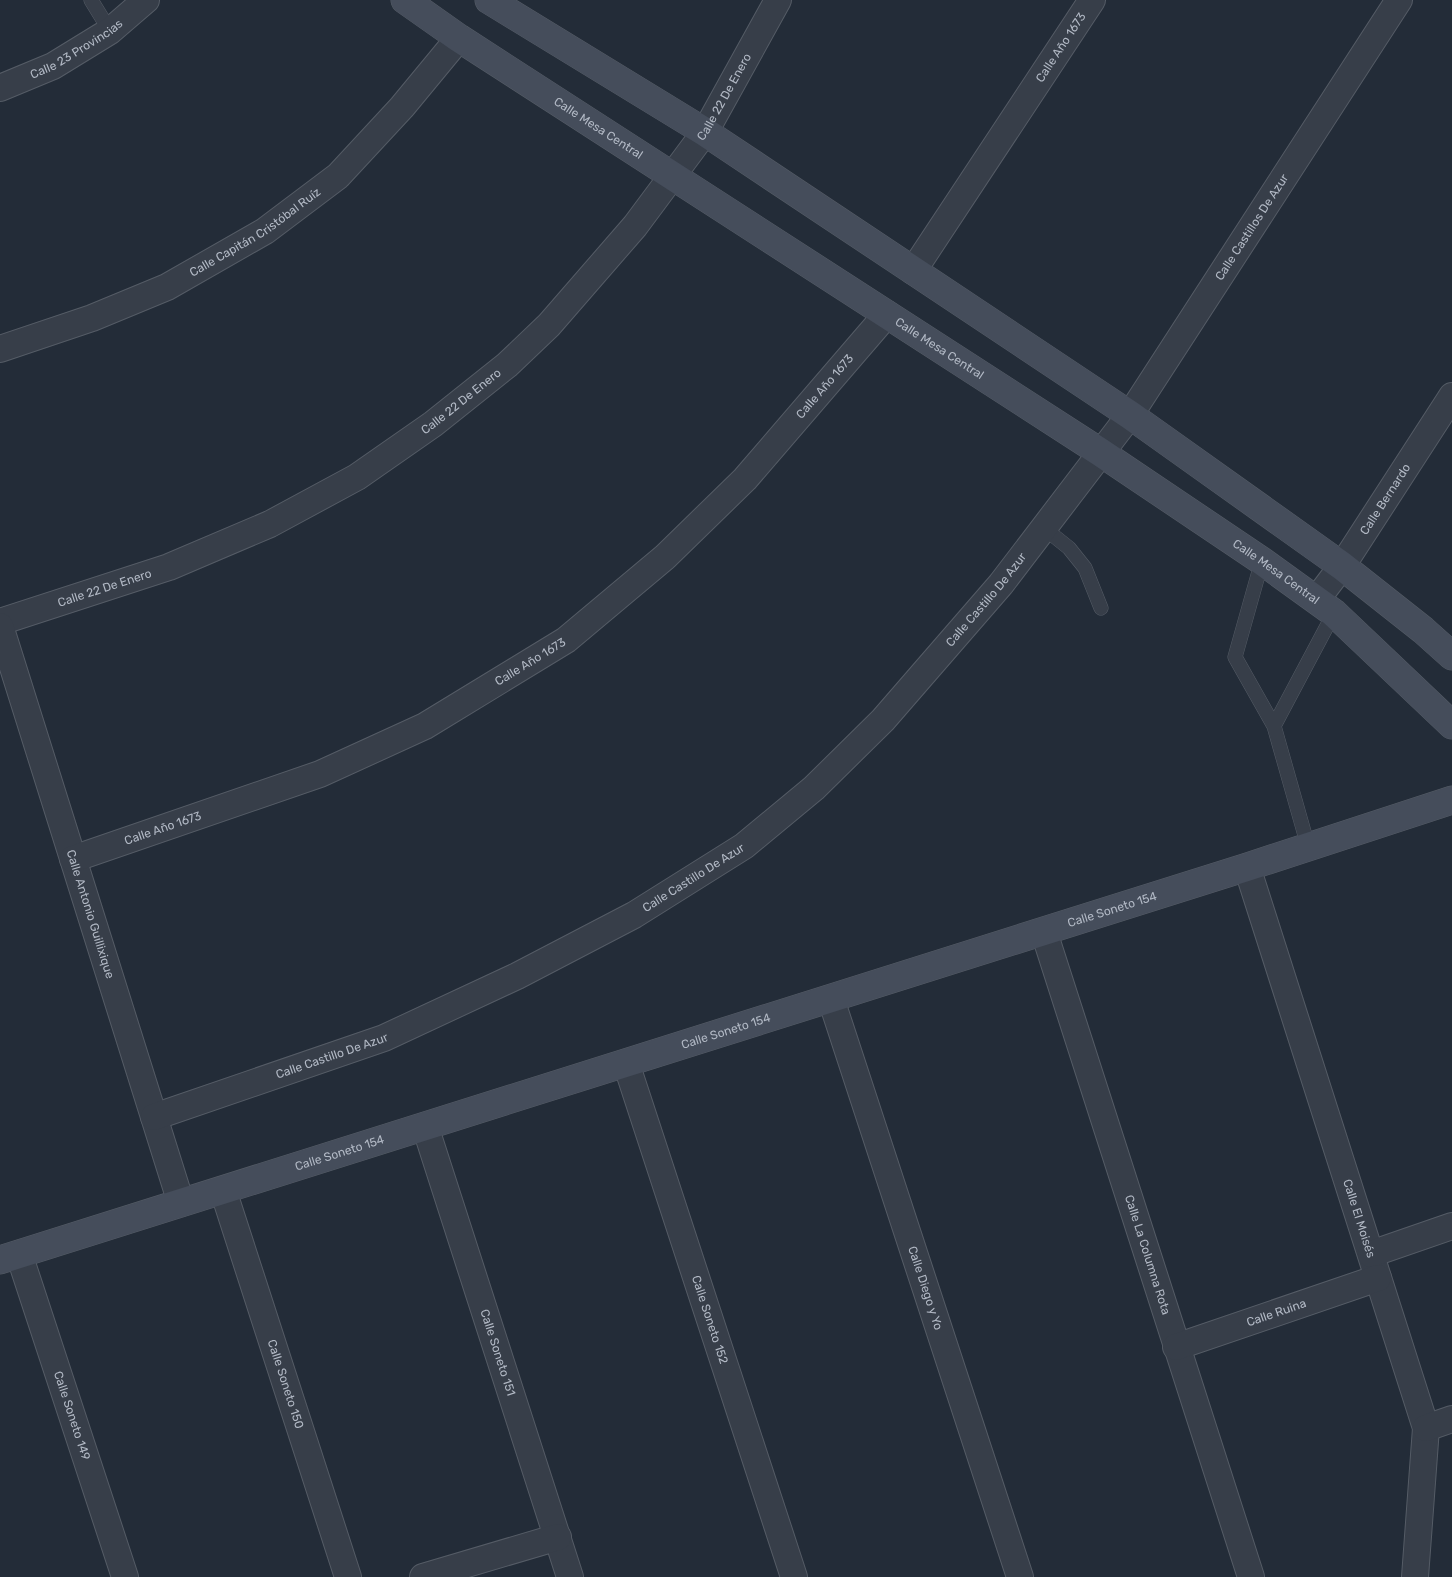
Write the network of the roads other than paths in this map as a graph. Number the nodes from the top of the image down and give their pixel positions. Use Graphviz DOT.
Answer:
graph roads {
  1 [pos="91,0"];
  2 [pos="146,0"];
  3 [pos="405,0"];
  4 [pos="489,0"];
  5 [pos="778,0"];
  6 [pos="1092,0"];
  7 [pos="1399,0"];
  8 [pos="110,31"];
  9 [pos="459,38"];
  10 [pos="0,88"];
  11 [pos="704,132"];
  12 [pos="673,174"];
  13 [pos="913,271"];
  14 [pos="887,314"];
  15 [pos="0,349"];
  16 [pos="1452,396"];
  17 [pos="1130,416"];
  18 [pos="1100,452"];
  19 [pos="1044,528"];
  20 [pos="1262,561"];
  21 [pos="1342,566"];
  22 [pos="1325,606"];
  23 [pos="1101,608"];
  24 [pos="0,624"];
  25 [pos="1452,656"];
  26 [pos="1452,725"];
  27 [pos="1274,726"];
  28 [pos="1452,800"];
  29 [pos="1308,846"];
  30 [pos="73,859"];
  31 [pos="1247,867"];
  32 [pos="1044,932"];
  33 [pos="831,999"];
  34 [pos="626,1063"];
  35 [pos="154,1118"];
  36 [pos="426,1126"];
  37 [pos="223,1190"];
  38 [pos="181,1203"];
  39 [pos="1452,1226"];
  40 [pos="10,1257"];
  41 [pos="1375,1266"];
  42 [pos="1176,1347"];
  43 [pos="1452,1419"];
  44 [pos="1426,1428"];
  45 [pos="558,1537"];
  46 [pos="125,1577"];
  47 [pos="348,1577"];
  48 [pos="423,1577"];
  49 [pos="570,1577"];
  50 [pos="794,1577"];
  51 [pos="1020,1577"];
  52 [pos="1251,1577"];
  53 [pos="1415,1577"];
  1 -- 8 [label="lane"];
  2 -- 8 [label="street, Calle 23 Provincias"];
  3 -- 9 [label="main road, Calle Mesa Central"];
  4 -- 11 [label="main road"];
  5 -- 11 [label="street, Calle 22 De Enero"];
  6 -- 13 [label="street, Calle Año 1673"];
  7 -- 17 [label="street, Calle Castillos De Azur"];
  8 -- 10 [label="street, Calle 23 Provincias"];
  9 -- 12 [label="main road, Calle Mesa Central"];
  9 -- 15 [label="street, Calle Capitán Cristóbal Ruíz"];
  11 -- 12 [label="street, Calle 22 De Enero"];
  11 -- 13 [label="main road"];
  12 -- 14 [label="main road, Calle Mesa Central"];
  12 -- 24 [label="street, Calle 22 De Enero"];
  13 -- 17 [label="main road"];
  14 -- 18 [label="main road, Calle Mesa Central"];
  14 -- 30 [label="street, Calle Año 1673"];
  16 -- 21 [label="street, Calle Bernardo"];
  17 -- 18 [label="street, Calle Castillos De Azur"];
  17 -- 21 [label="main road"];
  18 -- 19 [label="street, Calle Castillo De Azur"];
  18 -- 20 [label="main road, Calle Mesa Central"];
  19 -- 23 [label="lane"];
  19 -- 35 [label="street, Calle Castillo De Azur"];
  20 -- 22 [label="main road, Calle Mesa Central"];
  20 -- 27 [label="lane"];
  21 -- 22 [label="street, Calle Bernardo"];
  21 -- 25 [label="main road"];
  22 -- 26 [label="main road, Calle Mesa Central"];
  22 -- 27 [label="lane"];
  24 -- 30 [label="street, Calle Antonio Guillixique"];
  27 -- 29 [label="lane"];
  28 -- 29 [label="main road, Calle Soneto 154"];
  29 -- 31 [label="main road, Calle Soneto 154"];
  30 -- 35 [label="street, Calle Antonio Guillixique"];
  31 -- 32 [label="main road, Calle Soneto 154"];
  31 -- 41 [label="street, Calle El Moisés"];
  32 -- 33 [label="main road, Calle Soneto 154"];
  32 -- 42 [label="street, Calle La Columna Rota"];
  33 -- 34 [label="main road, Calle Soneto 154"];
  33 -- 51 [label="street, Calle Diego y Yo"];
  34 -- 36 [label="main road, Calle Soneto 154"];
  34 -- 50 [label="street, Calle Soneto 152"];
  35 -- 38 [label="street, Calle Antonio Guillixique"];
  36 -- 37 [label="main road, Calle Soneto 154"];
  36 -- 45 [label="street, Calle Soneto 151"];
  37 -- 38 [label="main road, Calle Soneto 154"];
  37 -- 47 [label="street, Calle Soneto 150"];
  38 -- 40 [label="main road, Calle Soneto 154"];
  39 -- 41 [label="street, Calle Ruina"];
  40 -- 46 [label="street, Calle Soneto 149"];
  41 -- 42 [label="street, Calle Ruina"];
  41 -- 44 [label="street, Calle El Moisés"];
  42 -- 52 [label="street, Calle La Columna Rota"];
  43 -- 44 [label="street"];
  44 -- 53 [label="street, Calle El Moisés"];
  45 -- 48 [label="street"];
  45 -- 49 [label="street, Calle Soneto 151"];
}
